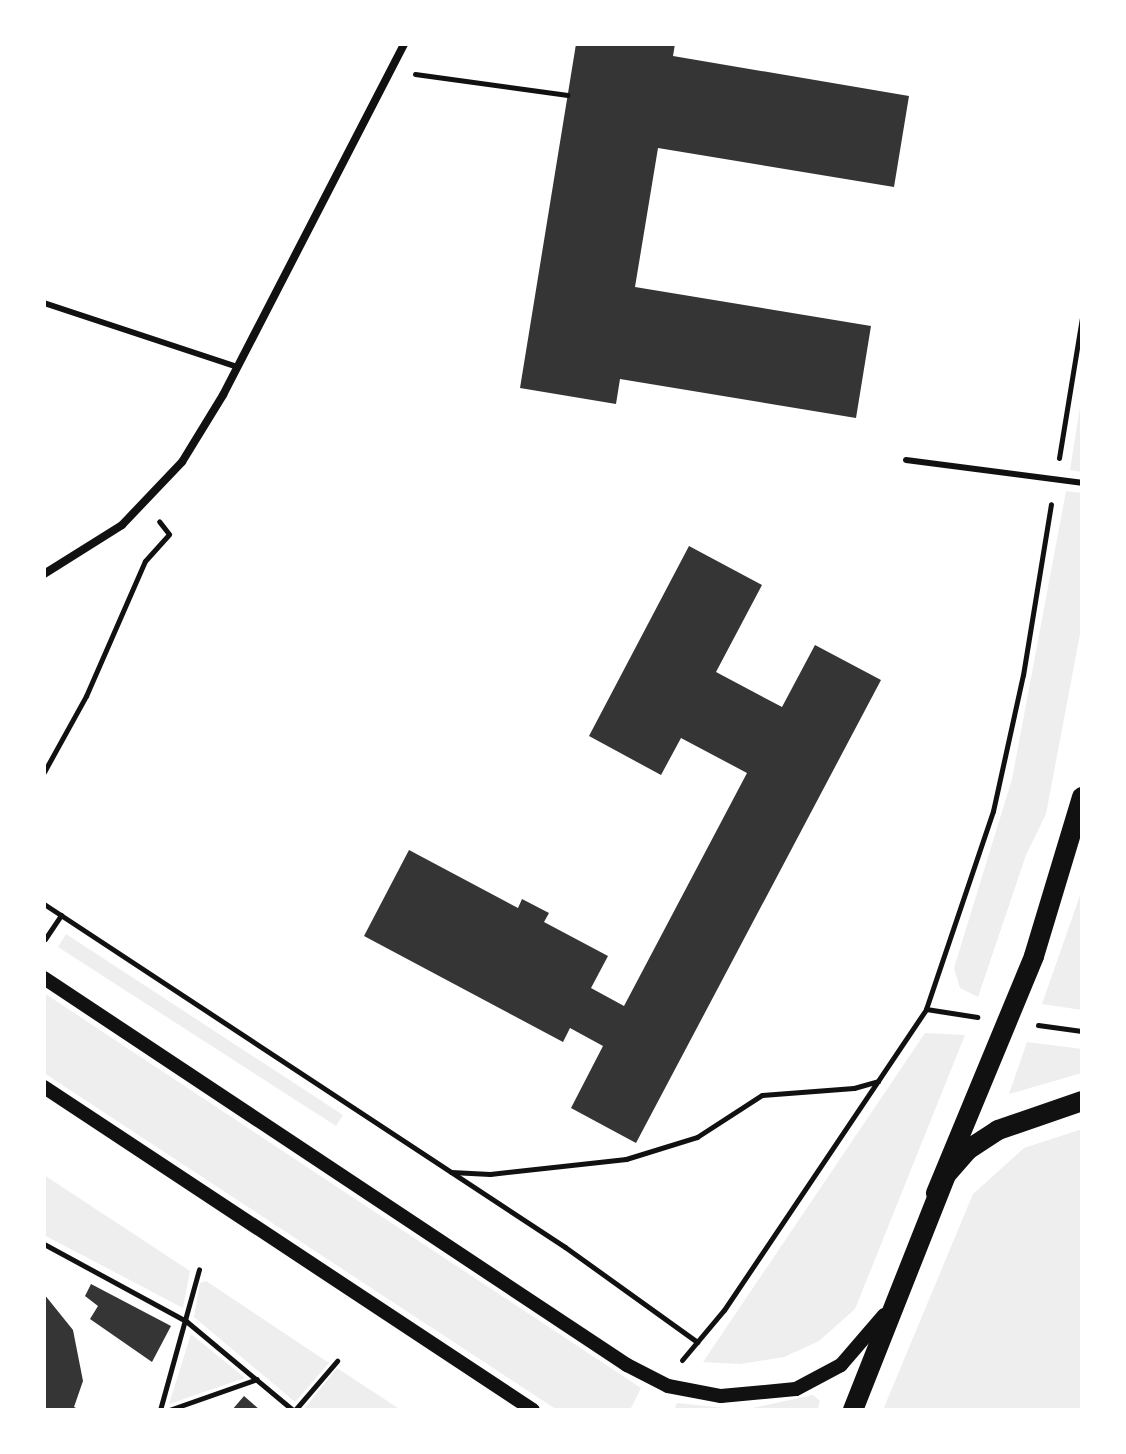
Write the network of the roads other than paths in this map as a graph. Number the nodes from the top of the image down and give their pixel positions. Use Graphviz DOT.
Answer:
graph roads {
  1 [pos="404,44"];
  2 [pos="44,303"];
  3 [pos="237,367"];
  4 [pos="906,460"];
  5 [pos="1082,483"];
  6 [pos="44,574"];
  7 [pos="1082,797"];
  8 [pos="44,978"];
  9 [pos="44,1087"];
  10 [pos="1082,1101"];
  11 [pos="936,1193"];
  12 [pos="900,1286"];
  13 [pos="533,1410"];
  14 [pos="853,1410"];
  1 -- 3 [label="street"];
  2 -- 3 [label="lane"];
  3 -- 6 [label="street"];
  4 -- 5 [label="lane"];
  7 -- 11 [label="main road"];
  8 -- 12 [label="street"];
  9 -- 13 [label="street"];
  10 -- 11 [label="main road"];
  11 -- 12 [label="main road"];
  12 -- 14 [label="main road"];
}
